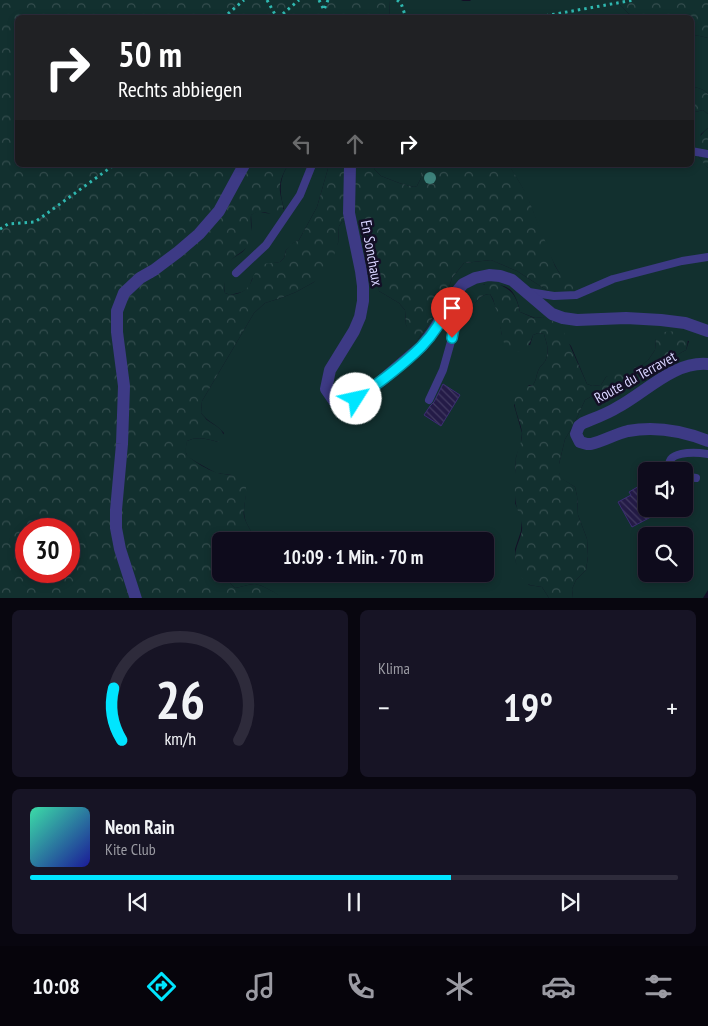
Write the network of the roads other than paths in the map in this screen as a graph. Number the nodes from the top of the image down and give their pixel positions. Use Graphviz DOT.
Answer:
graph roads {
  1 [pos="694,152"];
  2 [pos="708,154"];
  3 [pos="243,167"];
  4 [pos="311,167"];
  5 [pos="350,167"];
  6 [pos="708,257"];
  7 [pos="236,273"];
  8 [pos="525,291"];
  9 [pos="454,295"];
  10 [pos="708,331"];
  11 [pos="708,364"];
  12 [pos="429,400"];
  13 [pos="708,441"];
  14 [pos="708,454"];
  15 [pos="670,462"];
  16 [pos="693,478"];
  17 [pos="696,478"];
  18 [pos="136,598"];
  1 -- 2 [label="lane"];
  3 -- 18 [label="street"];
  4 -- 7 [label="lane"];
  5 -- 9 [label="street, En Sonchaux"];
  6 -- 8 [label="lane"];
  8 -- 9 [label="street"];
  8 -- 10 [label="street"];
  9 -- 12 [label="lane"];
  11 -- 13 [label="street, Route du Terravet"];
  14 -- 15 [label="lane"];
  16 -- 17 [label="lane"];
}
